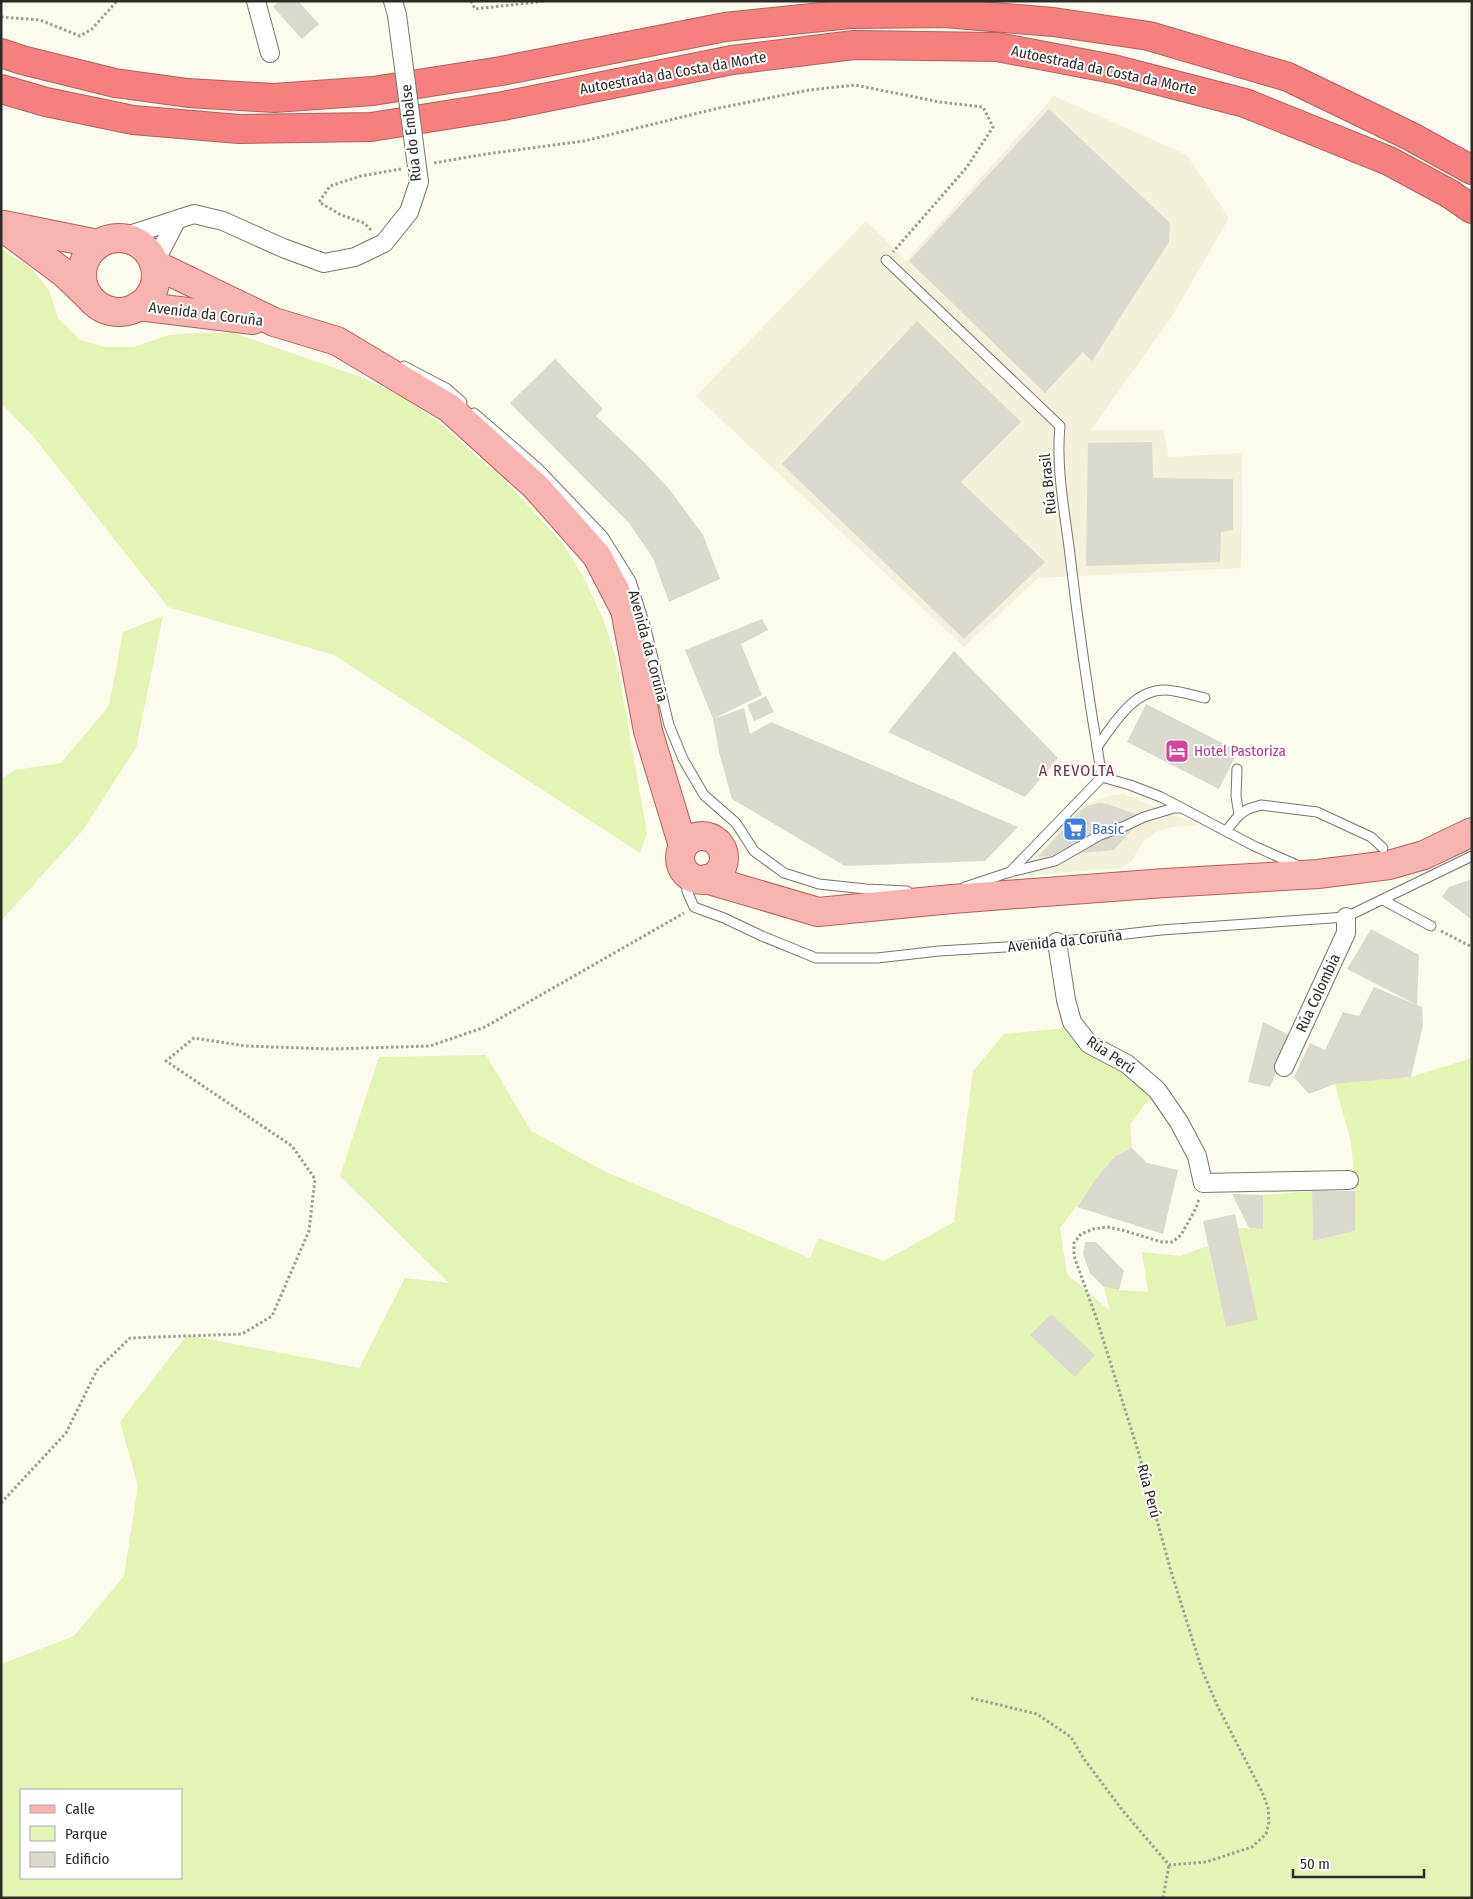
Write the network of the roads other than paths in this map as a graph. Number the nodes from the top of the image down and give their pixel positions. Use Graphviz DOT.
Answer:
graph roads {
  1 [pos="256,1"];
  2 [pos="395,8"];
  3 [pos="1,53"];
  4 [pos="270,53"];
  5 [pos="1,89"];
  6 [pos="1334,137"];
  7 [pos="1472,170"];
  8 [pos="1472,209"];
  9 [pos="176,221"];
  10 [pos="1,225"];
  11 [pos="1472,228"];
  12 [pos="109,241"];
  13 [pos="886,260"];
  14 [pos="154,264"];
  15 [pos="96,305"];
  16 [pos="138,306"];
  17 [pos="274,322"];
  18 [pos="337,341"];
  19 [pos="379,354"];
  20 [pos="396,361"];
  21 [pos="1205,698"];
  22 [pos="1097,747"];
  23 [pos="1237,769"];
  24 [pos="1102,777"];
  25 [pos="1184,808"];
  26 [pos="1240,815"];
  27 [pos="1226,831"];
  28 [pos="1472,832"];
  29 [pos="1383,848"];
  30 [pos="1472,856"];
  31 [pos="700,859"];
  32 [pos="1010,872"];
  33 [pos="1318,874"];
  34 [pos="964,888"];
  35 [pos="954,889"];
  36 [pos="915,891"];
  37 [pos="1383,900"];
  38 [pos="829,911"];
  39 [pos="1346,917"];
  40 [pos="1431,926"];
  41 [pos="1057,942"];
  42 [pos="1284,1067"];
  43 [pos="1348,1180"];
  1 -- 4 [label="street"];
  2 -- 9 [label="street, Rúa do Embalse, bridge"];
  3 -- 7 [label="highway"];
  5 -- 6 [label="highway, Autoestrada da Costa da Morte"];
  6 -- 8 [label="highway, Autoestrada da Costa da Morte"];
  6 -- 11 [label="highway"];
  9 -- 12 [label="street, Rúa do Embalse"];
  9 -- 14 [label="street"];
  10 -- 12 [label="main road"];
  10 -- 15 [label="main road"];
  12 -- 14 [label="main road"];
  12 -- 15 [label="main road"];
  13 -- 22 [label="lane, Rúa Brasil"];
  14 -- 16 [label="main road"];
  14 -- 17 [label="main road, Avenida da Coruña"];
  15 -- 16 [label="main road"];
  16 -- 17 [label="main road, Avenida da Coruña"];
  17 -- 18 [label="main road, Avenida da Coruña"];
  18 -- 19 [label="lane, Avenida da Coruña"];
  18 -- 31 [label="main road, Avenida da Coruña"];
  20 -- 36 [label="lane, Avenida da Coruña"];
  21 -- 22 [label="lane"];
  22 -- 24 [label="lane, Rúa Brasil"];
  23 -- 26 [label="lane"];
  24 -- 25 [label="lane"];
  24 -- 32 [label="lane"];
  25 -- 27 [label="lane"];
  25 -- 32 [label="lane"];
  26 -- 27 [label="lane"];
  26 -- 29 [label="lane"];
  27 -- 33 [label="lane"];
  28 -- 33 [label="main road"];
  30 -- 37 [label="lane, Avenida da Coruña"];
  31 -- 38 [label="main road"];
  31 -- 41 [label="lane, Avenida da Coruña"];
  32 -- 34 [label="lane"];
  33 -- 38 [label="main road"];
  34 -- 35 [label="lane"];
  34 -- 38 [label="lane"];
  37 -- 39 [label="lane, Avenida da Coruña"];
  37 -- 40 [label="lane"];
  39 -- 41 [label="lane, Avenida da Coruña"];
  39 -- 42 [label="street, Rúa Colombia"];
  41 -- 43 [label="street, Rúa Perú"];
}
